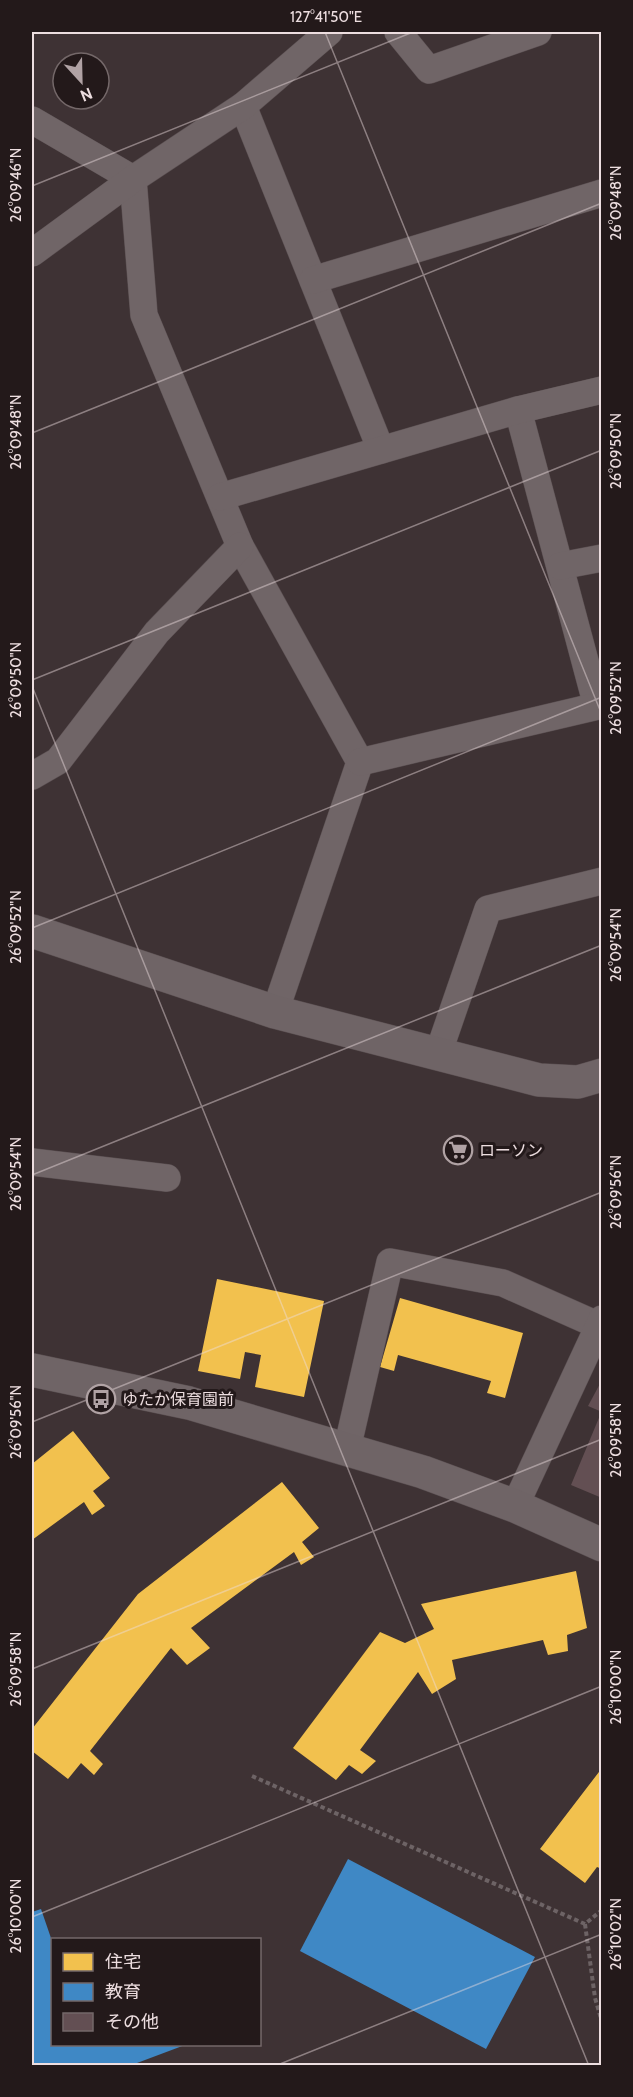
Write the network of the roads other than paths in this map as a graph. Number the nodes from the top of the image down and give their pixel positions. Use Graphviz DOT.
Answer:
graph roads {
  1 [pos="329,32"];
  2 [pos="398,32"];
  3 [pos="538,32"];
  4 [pos="243,106"];
  5 [pos="32,120"];
  6 [pos="133,179"];
  7 [pos="602,192"];
  8 [pos="32,253"];
  9 [pos="313,280"];
  10 [pos="602,390"];
  11 [pos="518,410"];
  12 [pos="381,450"];
  13 [pos="220,497"];
  14 [pos="240,546"];
  15 [pos="602,558"];
  16 [pos="560,566"];
  17 [pos="599,705"];
  18 [pos="360,762"];
  19 [pos="32,776"];
  20 [pos="602,881"];
  21 [pos="32,931"];
  22 [pos="275,1012"];
  23 [pos="438,1054"];
  24 [pos="602,1075"];
  25 [pos="32,1161"];
  26 [pos="167,1178"];
  27 [pos="601,1324"];
  28 [pos="32,1370"];
  29 [pos="347,1449"];
  30 [pos="515,1506"];
  31 [pos="602,1545"];
  1 -- 4 [label="street"];
  2 -- 3 [label="street"];
  4 -- 6 [label="street"];
  4 -- 9 [label="street"];
  5 -- 6 [label="street"];
  6 -- 8 [label="street"];
  6 -- 13 [label="street"];
  7 -- 9 [label="street"];
  9 -- 12 [label="street"];
  10 -- 11 [label="street"];
  11 -- 12 [label="street"];
  11 -- 16 [label="street"];
  12 -- 13 [label="street"];
  13 -- 14 [label="street"];
  14 -- 18 [label="street"];
  14 -- 19 [label="street"];
  15 -- 16 [label="street"];
  16 -- 17 [label="street"];
  17 -- 18 [label="street"];
  18 -- 22 [label="street"];
  20 -- 23 [label="street"];
  21 -- 22 [label="street"];
  22 -- 23 [label="street"];
  23 -- 24 [label="street"];
  25 -- 26 [label="street"];
  27 -- 29 [label="street"];
  27 -- 30 [label="street"];
  28 -- 29 [label="street"];
  29 -- 30 [label="street"];
  30 -- 31 [label="street"];
}
